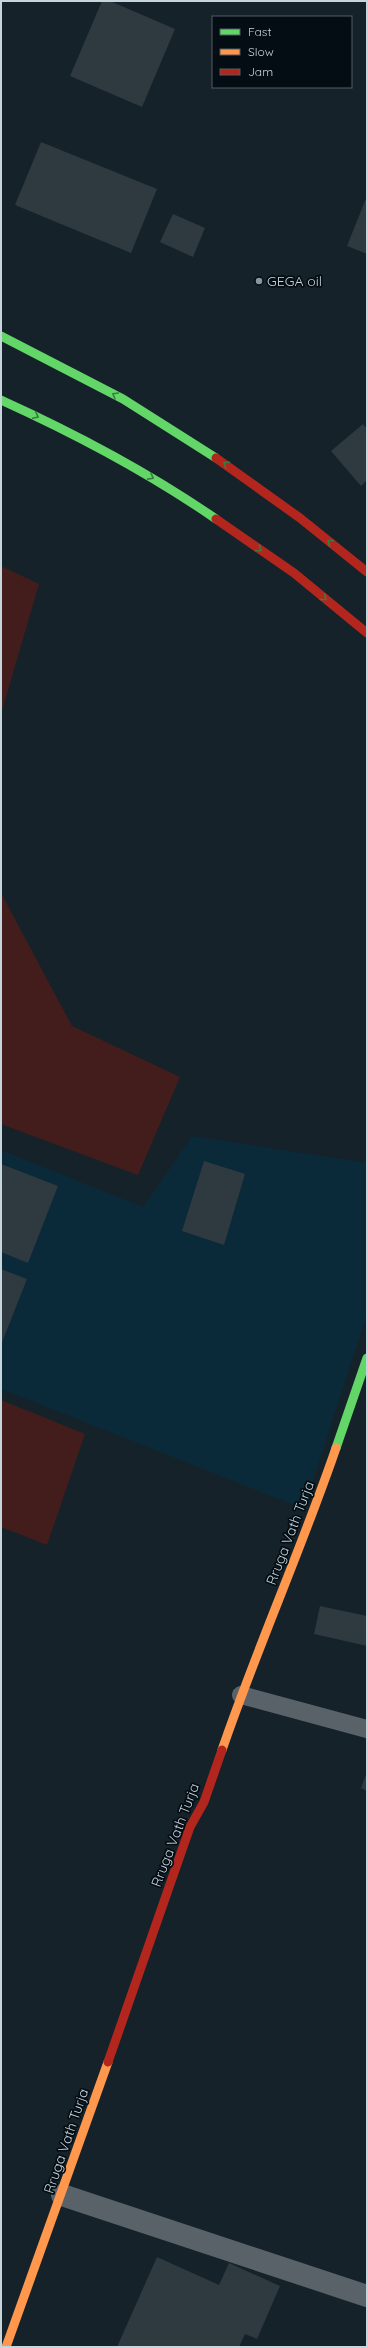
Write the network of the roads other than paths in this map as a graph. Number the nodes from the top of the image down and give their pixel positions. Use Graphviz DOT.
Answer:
graph roads {
  1 [pos="1,336"];
  2 [pos="1,400"];
  3 [pos="367,572"];
  4 [pos="367,633"];
  5 [pos="367,1358"];
  6 [pos="241,1695"];
  7 [pos="367,1729"];
  8 [pos="62,2195"];
  9 [pos="367,2296"];
  10 [pos="6,2347"];
  3 -- 1 [label="street, one-way"];
  2 -- 4 [label="street, one-way"];
  5 -- 6 [label="street, Rruga Vath Turja"];
  6 -- 7 [label="lane"];
  6 -- 8 [label="street, Rruga Vath Turja"];
  8 -- 9 [label="street"];
  8 -- 10 [label="street, Rruga Vath Turja"];
}
